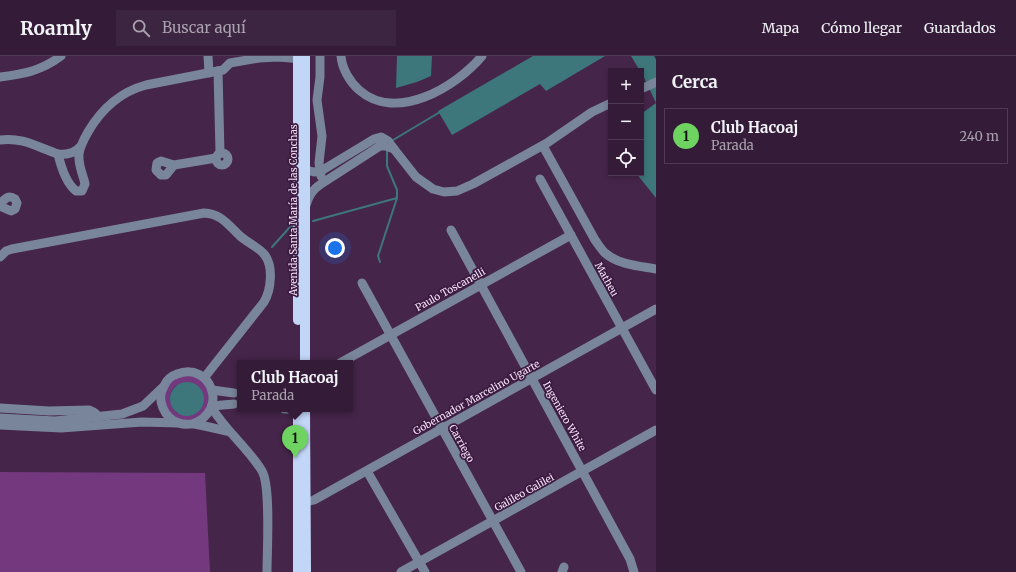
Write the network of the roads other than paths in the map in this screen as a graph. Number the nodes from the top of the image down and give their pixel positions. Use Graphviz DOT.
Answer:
graph roads {
  1 [pos="61,56"];
  2 [pos="208,56"];
  3 [pos="320,56"];
  4 [pos="341,56"];
  5 [pos="482,56"];
  6 [pos="302,57"];
  7 [pos="248,58"];
  8 [pos="230,60"];
  9 [pos="214,72"];
  10 [pos="320,77"];
  11 [pos="0,78"];
  12 [pos="656,82"];
  13 [pos="644,88"];
  14 [pos="609,104"];
  15 [pos="305,114"];
  16 [pos="0,140"];
  17 [pos="543,146"];
  18 [pos="80,147"];
  19 [pos="394,149"];
  20 [pos="58,154"];
  21 [pos="174,165"];
  22 [pos="306,170"];
  23 [pos="320,171"];
  24 [pos="540,179"];
  25 [pos="321,184"];
  26 [pos="306,206"];
  27 [pos="451,230"];
  28 [pos="570,235"];
  29 [pos="0,256"];
  30 [pos="656,269"];
  31 [pos="362,283"];
  32 [pos="481,284"];
  33 [pos="656,309"];
  34 [pos="622,328"];
  35 [pos="391,335"];
  36 [pos="298,360"];
  37 [pos="305,360"];
  38 [pos="345,360"];
  39 [pos="204,378"];
  40 [pos="531,379"];
  41 [pos="163,387"];
  42 [pos="212,390"];
  43 [pos="656,390"];
  44 [pos="237,393"];
  45 [pos="237,404"];
  46 [pos="212,407"];
  47 [pos="0,408"];
  48 [pos="302,412"];
  49 [pos="302,412"];
  50 [pos="0,418"];
  51 [pos="99,421"];
  52 [pos="179,423"];
  53 [pos="52,424"];
  54 [pos="192,424"];
  55 [pos="0,425"];
  56 [pos="441,429"];
  57 [pos="656,430"];
  58 [pos="230,432"];
  59 [pos="367,470"];
  60 [pos="584,472"];
  61 [pos="306,502"];
  62 [pos="493,522"];
  63 [pos="419,562"];
  64 [pos="267,572"];
  65 [pos="298,572"];
  66 [pos="306,572"];
  67 [pos="401,572"];
  68 [pos="425,572"];
  69 [pos="521,572"];
  70 [pos="634,572"];
  1 -- 11 [label="street"];
  2 -- 9 [label="street"];
  3 -- 10 [label="street"];
  4 -- 5 [label="street"];
  6 -- 7 [label="street"];
  6 -- 15 [label="main road, Avenida Santa María de las Conchas"];
  6 -- 36 [label="main road, Avenida Santa María de las Conchas"];
  7 -- 8 [label="street"];
  8 -- 9 [label="street"];
  9 -- 18 [label="street"];
  9 -- 21 [label="street"];
  10 -- 15 [label="street"];
  10 -- 23 [label="street"];
  12 -- 13 [label="street"];
  14 -- 17 [label="street"];
  15 -- 22 [label="main road, Avenida Santa María de las Conchas"];
  16 -- 20 [label="street"];
  17 -- 19 [label="street"];
  17 -- 30 [label="street"];
  18 -- 20 [label="street"];
  18 -- 20 [label="street"];
  19 -- 23 [label="street"];
  19 -- 25 [label="street"];
  22 -- 23 [label="street"];
  22 -- 26 [label="main road, Avenida Santa María de las Conchas"];
  23 -- 25 [label="street"];
  24 -- 28 [label="street, Matheu"];
  25 -- 26 [label="street"];
  26 -- 37 [label="main road, Avenida Santa María de las Conchas"];
  27 -- 32 [label="street, Ingeniero White"];
  28 -- 32 [label="street, Paulo Toscanelli"];
  28 -- 34 [label="street, Matheu"];
  29 -- 39 [label="street"];
  31 -- 35 [label="street, Carriego"];
  32 -- 35 [label="street, Paulo Toscanelli"];
  32 -- 40 [label="street, Ingeniero White"];
  33 -- 34 [label="street, Gobernador Marcelino Ugarte"];
  34 -- 40 [label="street, Gobernador Marcelino Ugarte"];
  34 -- 43 [label="street, Matheu"];
  35 -- 38 [label="street, Paulo Toscanelli"];
  35 -- 56 [label="street, Carriego"];
  39 -- 41 [label="street"];
  39 -- 42 [label="street"];
  40 -- 56 [label="street, Gobernador Marcelino Ugarte"];
  40 -- 60 [label="street, Ingeniero White"];
  41 -- 51 [label="street"];
  41 -- 52 [label="street"];
  42 -- 44 [label="street"];
  42 -- 46 [label="street"];
  45 -- 46 [label="street"];
  46 -- 54 [label="street"];
  46 -- 58 [label="street"];
  47 -- 51 [label="street"];
  48 -- 61 [label="main road"];
  49 -- 65 [label="main road"];
  50 -- 53 [label="street"];
  51 -- 52 [label="street"];
  51 -- 53 [label="street"];
  52 -- 54 [label="street"];
  53 -- 55 [label="street"];
  54 -- 58 [label="street"];
  56 -- 59 [label="street, Gobernador Marcelino Ugarte"];
  56 -- 62 [label="street, Carriego"];
  57 -- 60 [label="street, Galileo Galilei"];
  58 -- 64 [label="street"];
  59 -- 61 [label="street, Gobernador Marcelino Ugarte"];
  59 -- 63 [label="street"];
  60 -- 62 [label="street, Galileo Galilei"];
  60 -- 70 [label="street, Ingeniero White"];
  61 -- 66 [label="main road"];
  62 -- 63 [label="street, Galileo Galilei"];
  62 -- 69 [label="street, Carriego"];
  63 -- 67 [label="street, Galileo Galilei"];
  63 -- 68 [label="street"];
}
